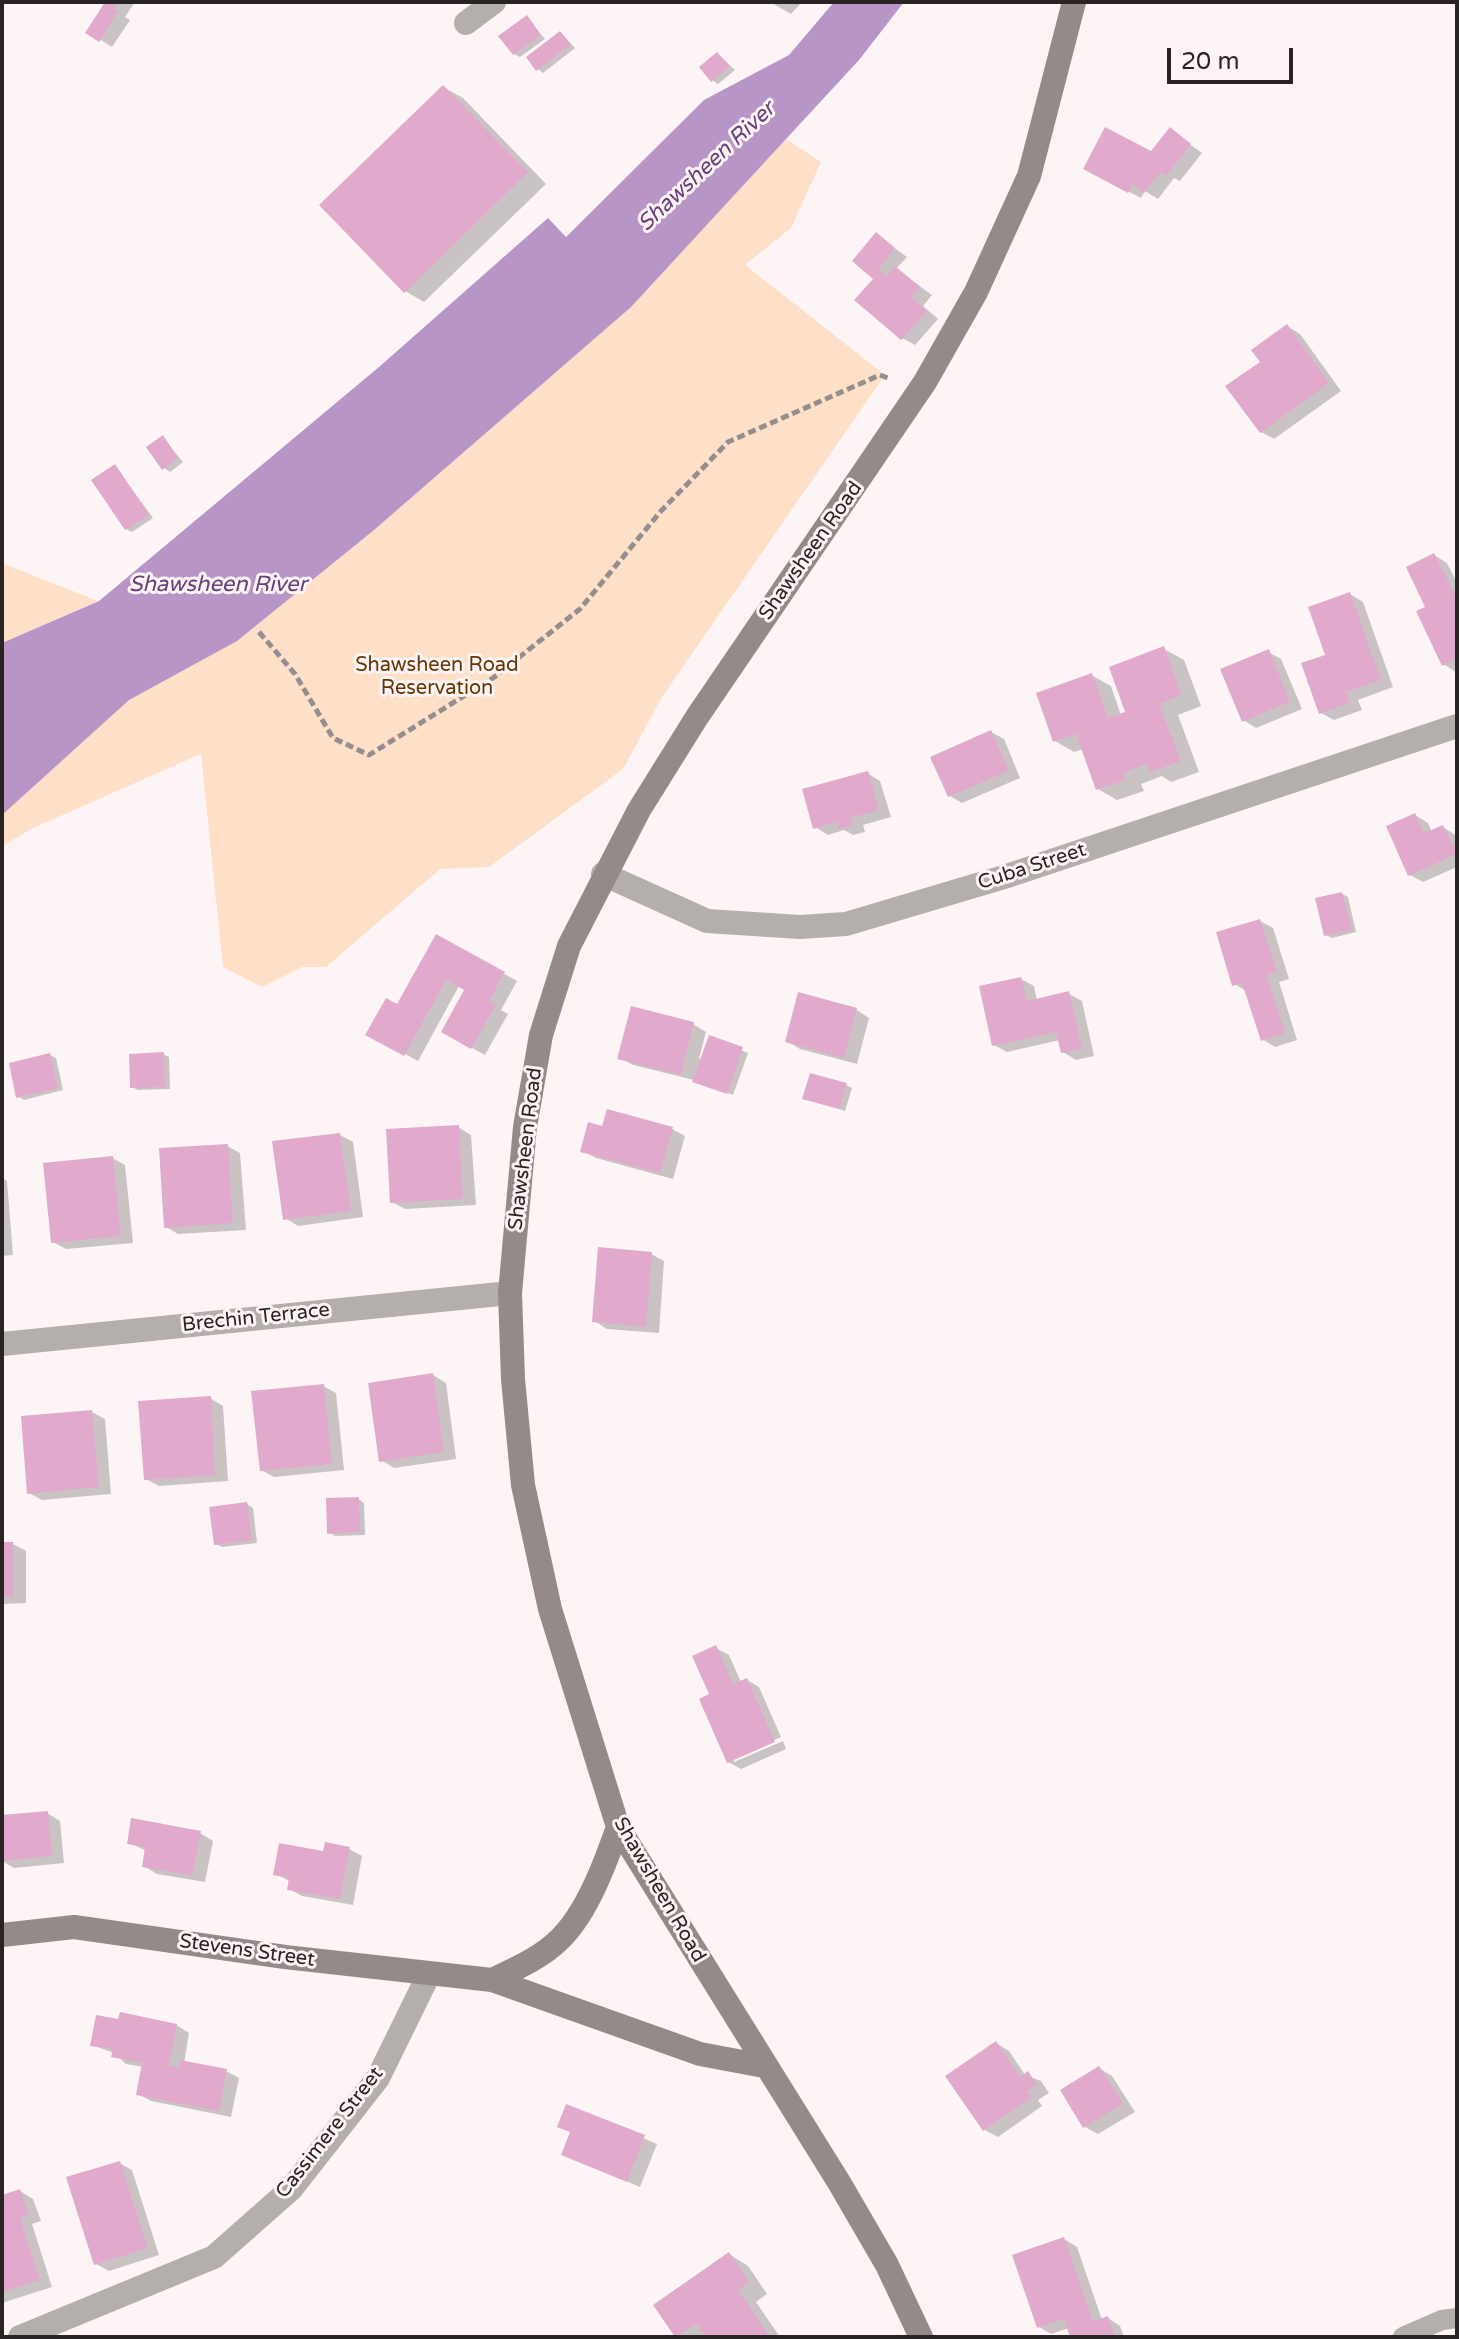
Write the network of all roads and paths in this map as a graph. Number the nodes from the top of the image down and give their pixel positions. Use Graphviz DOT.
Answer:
graph roads {
  1 [pos="494,2"];
  2 [pos="1074,2"];
  3 [pos="466,23"];
  4 [pos="916,396"];
  5 [pos="259,632"];
  6 [pos="1457,726"];
  7 [pos="603,874"];
  8 [pos="510,1293"];
  9 [pos="2,1344"];
  10 [pos="618,1827"];
  11 [pos="2,1935"];
  12 [pos="429,1974"];
  13 [pos="492,1980"];
  14 [pos="764,2066"];
  15 [pos="1457,2318"];
  16 [pos="20,2337"];
  17 [pos="921,2337"];
  18 [pos="1403,2337"];
  1 -- 3 [label="street"];
  2 -- 4 [label="main road, Shawsheen Road"];
  4 -- 5 [label="path"];
  4 -- 7 [label="main road, Shawsheen Road"];
  6 -- 7 [label="street, Cuba Street"];
  7 -- 8 [label="main road, Shawsheen Road"];
  8 -- 9 [label="street, Brechin Terrace"];
  8 -- 10 [label="main road, Shawsheen Road"];
  10 -- 13 [label="main road"];
  10 -- 14 [label="main road, Shawsheen Road"];
  11 -- 12 [label="main road, Stevens Street"];
  12 -- 13 [label="main road, Stevens Street"];
  12 -- 16 [label="street, Cassimere Street"];
  13 -- 14 [label="main road, Stevens Street"];
  14 -- 17 [label="main road, Shawsheen Road"];
  15 -- 18 [label="lane"];
}
